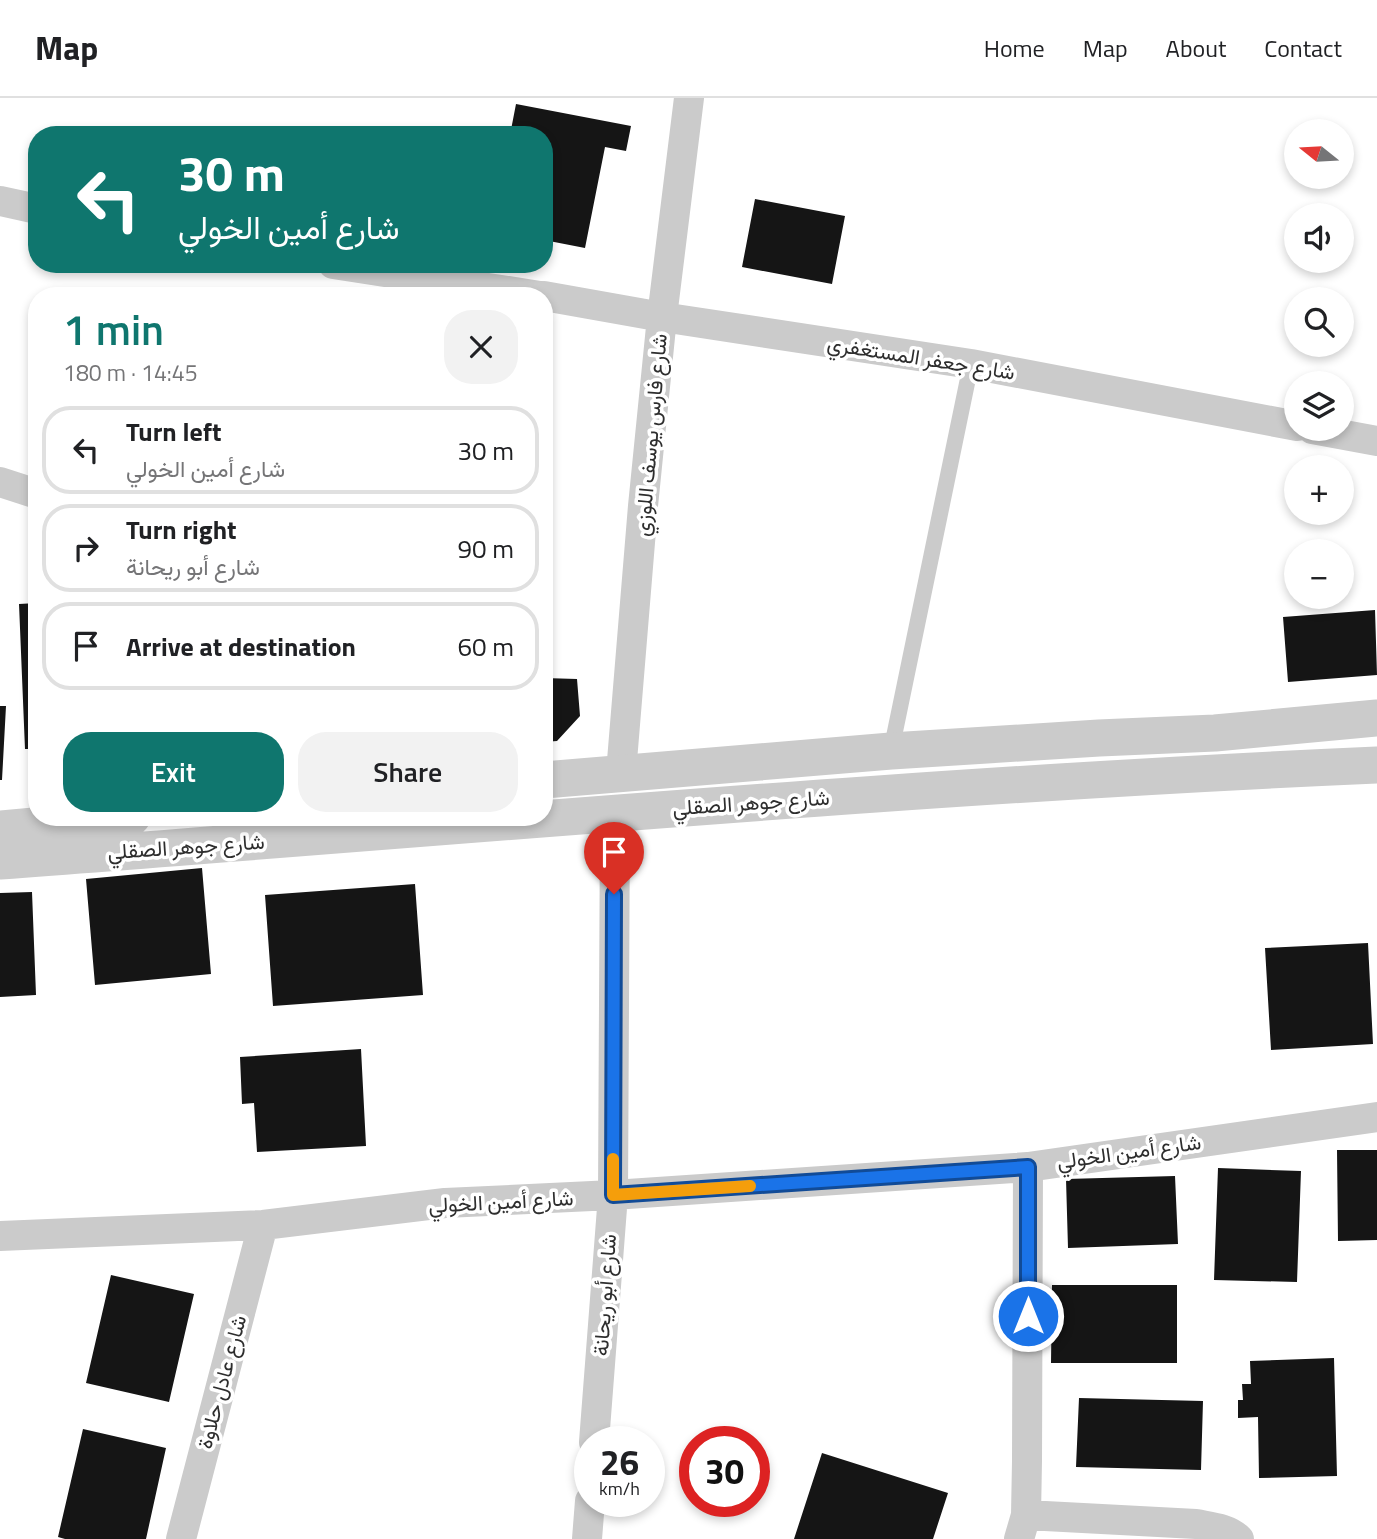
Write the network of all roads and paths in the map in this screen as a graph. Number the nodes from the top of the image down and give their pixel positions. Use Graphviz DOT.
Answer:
graph roads {
  1 [pos="689,98"];
  2 [pos="0,201"];
  3 [pos="28,207"];
  4 [pos="392,273"];
  5 [pos="483,287"];
  6 [pos="553,298"];
  7 [pos="662,317"];
  8 [pos="971,364"];
  9 [pos="1284,424"];
  10 [pos="1354,436"];
  11 [pos="1377,440"];
  12 [pos="0,482"];
  13 [pos="28,491"];
  14 [pos="1377,718"];
  15 [pos="891,751"];
  16 [pos="1377,765"];
  17 [pos="621,773"];
  18 [pos="553,779"];
  19 [pos="614,812"];
  20 [pos="553,817"];
  21 [pos="33,826"];
  22 [pos="447,826"];
  23 [pos="0,829"];
  24 [pos="0,861"];
  25 [pos="1377,1117"];
  26 [pos="1028,1167"];
  27 [pos="613,1195"];
  28 [pos="263,1225"];
  29 [pos="0,1236"];
  30 [pos="595,1426"];
  31 [pos="589,1517"];
  32 [pos="1023,1527"];
  33 [pos="181,1539"];
  34 [pos="587,1539"];
  35 [pos="1239,1539"];
  1 -- 7 [label="street, شارع فارس يوسف اللوزي"];
  2 -- 3 [label="street"];
  4 -- 5 [label="street, شارع جعفر المستغفري"];
  6 -- 7 [label="street, شارع جعفر المستغفري"];
  7 -- 8 [label="street, شارع جعفر المستغفري"];
  7 -- 17 [label="street, شارع فارس يوسف اللوزي"];
  8 -- 9 [label="street, شارع جعفر المستغفري"];
  8 -- 15 [label="lane"];
  10 -- 11 [label="street"];
  12 -- 13 [label="street"];
  14 -- 15 [label="street, شارع جوهر الصقلي"];
  15 -- 17 [label="street, شارع جوهر الصقلي"];
  16 -- 19 [label="street, شارع جوهر الصقلي"];
  17 -- 18 [label="street, شارع جوهر الصقلي"];
  19 -- 20 [label="street, شارع جوهر الصقلي"];
  19 -- 27 [label="street, شارع أبو ريحانة"];
  21 -- 23 [label="street, شارع جوهر الصقلي"];
  22 -- 24 [label="street, شارع جوهر الصقلي"];
  25 -- 26 [label="street, شارع أمين الخولي"];
  26 -- 27 [label="street, شارع أمين الخولي"];
  26 -- 32 [label="street"];
  27 -- 28 [label="street, شارع أمين الخولي"];
  27 -- 30 [label="street, شارع أبو ريحانة"];
  28 -- 29 [label="street, شارع أمين الخولي"];
  28 -- 33 [label="street, شارع عادل حلاوة"];
  31 -- 34 [label="street"];
  32 -- 35 [label="street"];
}
